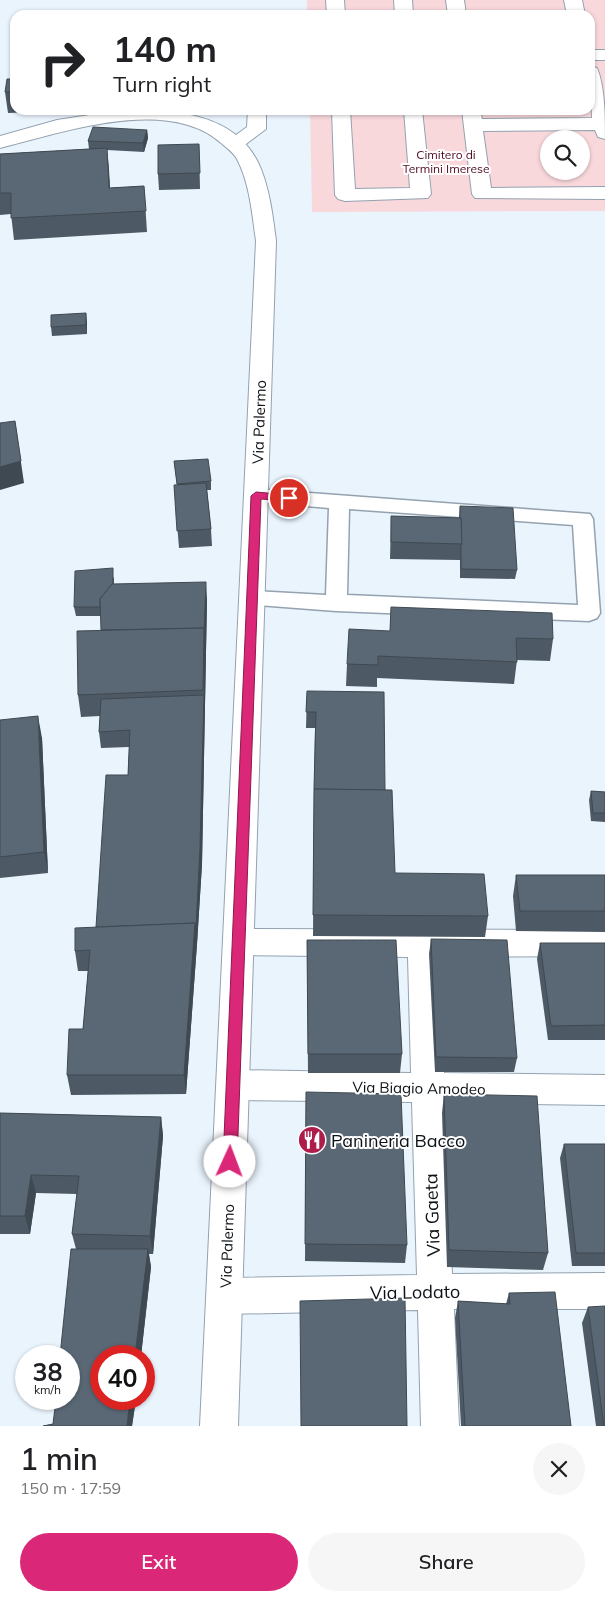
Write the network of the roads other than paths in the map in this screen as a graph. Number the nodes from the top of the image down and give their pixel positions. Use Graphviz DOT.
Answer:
graph roads {
  1 [pos="595,92"];
  2 [pos="257,115"];
  3 [pos="341,115"];
  4 [pos="414,115"];
  5 [pos="472,118"];
  6 [pos="604,127"];
  7 [pos="0,142"];
  8 [pos="235,143"];
  9 [pos="605,193"];
  10 [pos="256,496"];
  11 [pos="339,502"];
  12 [pos="252,599"];
  13 [pos="336,603"];
  14 [pos="238,942"];
  15 [pos="605,943"];
  16 [pos="422,944"];
  17 [pos="233,1085"];
  18 [pos="427,1088"];
  19 [pos="605,1090"];
  20 [pos="434,1292"];
  21 [pos="605,1292"];
  22 [pos="225,1296"];
  23 [pos="220,1426"];
  24 [pos="440,1426"];
  1 -- 6 [label="street"];
  2 -- 8 [label="street"];
  3 -- 4 [label="street"];
  5 -- 6 [label="street"];
  5 -- 9 [label="street"];
  7 -- 8 [label="street, Via Palermo"];
  8 -- 10 [label="street, Via Palermo"];
  10 -- 11 [label="lane"];
  10 -- 12 [label="street, Via Palermo"];
  11 -- 13 [label="lane"];
  11 -- 13 [label="lane"];
  12 -- 13 [label="lane"];
  12 -- 14 [label="street, Via Palermo"];
  14 -- 16 [label="street"];
  14 -- 17 [label="street, Via Palermo"];
  15 -- 16 [label="street"];
  16 -- 18 [label="street, Via Gaeta"];
  17 -- 18 [label="street, Via Biagio Amodeo"];
  17 -- 22 [label="street, Via Palermo"];
  18 -- 19 [label="street, Via Biagio Amodeo"];
  18 -- 20 [label="street, Via Gaeta"];
  20 -- 21 [label="street, Via Lodato"];
  20 -- 22 [label="street, Via Lodato"];
  20 -- 24 [label="street, Via Gaeta"];
  22 -- 23 [label="street, Via Palermo"];
}
